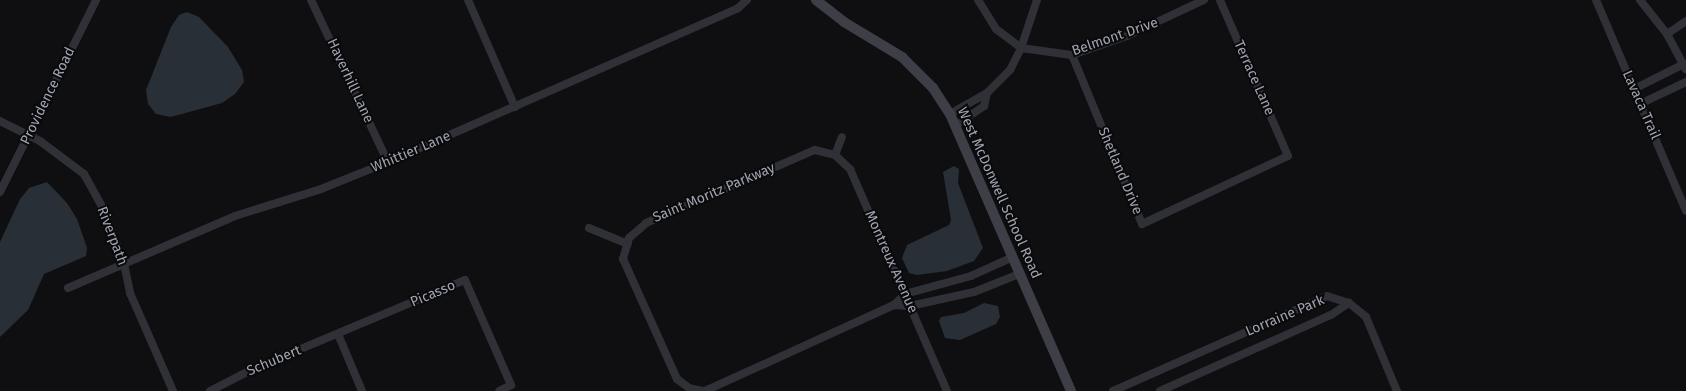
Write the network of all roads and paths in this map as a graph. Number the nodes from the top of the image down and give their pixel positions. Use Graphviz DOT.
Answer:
graph roads {
  1 [pos="96,0"];
  2 [pos="310,0"];
  3 [pos="468,0"];
  4 [pos="747,0"];
  5 [pos="816,0"];
  6 [pos="978,0"];
  7 [pos="1037,0"];
  8 [pos="1204,0"];
  9 [pos="1220,0"];
  10 [pos="1596,0"];
  11 [pos="1640,0"];
  12 [pos="1686,21"];
  13 [pos="1667,34"];
  14 [pos="1021,48"];
  15 [pos="1072,55"];
  16 [pos="1685,66"];
  17 [pos="1686,82"];
  18 [pos="1634,89"];
  19 [pos="986,93"];
  20 [pos="1640,104"];
  21 [pos="515,107"];
  22 [pos="950,114"];
  23 [pos="0,121"];
  24 [pos="956,124"];
  25 [pos="29,136"];
  26 [pos="842,137"];
  27 [pos="835,155"];
  28 [pos="388,162"];
  29 [pos="0,192"];
  30 [pos="1204,198"];
  31 [pos="1686,211"];
  32 [pos="588,228"];
  33 [pos="628,244"];
  34 [pos="1013,257"];
  35 [pos="124,264"];
  36 [pos="1019,274"];
  37 [pos="68,288"];
  38 [pos="905,294"];
  39 [pos="1349,303"];
  40 [pos="894,306"];
  41 [pos="910,306"];
  42 [pos="338,334"];
  43 [pos="689,389"];
  44 [pos="173,391"];
  45 [pos="210,391"];
  46 [pos="362,391"];
  47 [pos="499,391"];
  48 [pos="704,391"];
  49 [pos="947,391"];
  50 [pos="1071,391"];
  51 [pos="1113,391"];
  52 [pos="1160,391"];
  53 [pos="1398,391"];
  1 -- 25 [label="street, Providence Road"];
  2 -- 28 [label="street, Haverhill Lane"];
  3 -- 21 [label="street"];
  4 -- 21 [label="street, Whittier Lane"];
  5 -- 22 [label="main road, West McDonwell School Road"];
  6 -- 14 [label="street"];
  7 -- 14 [label="street"];
  8 -- 15 [label="street, Belmont Drive"];
  9 -- 30 [label="street, Terrace Lane"];
  10 -- 18 [label="street, Lavaca Trail"];
  11 -- 13 [label="street"];
  12 -- 13 [label="street"];
  13 -- 16 [label="street"];
  14 -- 15 [label="street, Belmont Drive"];
  14 -- 19 [label="street"];
  15 -- 30 [label="street, Shetland Drive"];
  16 -- 18 [label="street"];
  17 -- 20 [label="street"];
  18 -- 20 [label="street, Lavaca Trail"];
  19 -- 22 [label="street"];
  19 -- 24 [label="street"];
  20 -- 31 [label="street, Lavaca Trail"];
  21 -- 28 [label="street, Whittier Lane"];
  22 -- 24 [label="main road, West McDonwell School Road"];
  23 -- 25 [label="street, Riverpath"];
  24 -- 34 [label="main road, West McDonwell School Road"];
  25 -- 29 [label="street, Providence Road"];
  25 -- 35 [label="street, Riverpath"];
  26 -- 27 [label="street"];
  27 -- 33 [label="street, Saint Moritz Parkway"];
  27 -- 38 [label="street, Montreux Avenue"];
  28 -- 35 [label="street, Whittier Lane"];
  32 -- 33 [label="street"];
  33 -- 43 [label="street"];
  34 -- 36 [label="main road, West McDonwell School Road"];
  34 -- 38 [label="street"];
  35 -- 37 [label="street, Whittier Lane"];
  35 -- 44 [label="street, Riverpath"];
  36 -- 41 [label="street"];
  36 -- 50 [label="main road, West McDonwell School Road"];
  38 -- 40 [label="street"];
  38 -- 41 [label="street, Montreux Avenue"];
  39 -- 51 [label="street, Lorraine Park"];
  39 -- 52 [label="street, Lorraine Park"];
  39 -- 53 [label="street"];
  40 -- 41 [label="street"];
  40 -- 48 [label="street"];
  41 -- 49 [label="street, Montreux Avenue"];
  42 -- 45 [label="street, Schubert"];
  42 -- 46 [label="street"];
  42 -- 47 [label="street, Picasso"];
  43 -- 48 [label="street"];
}
